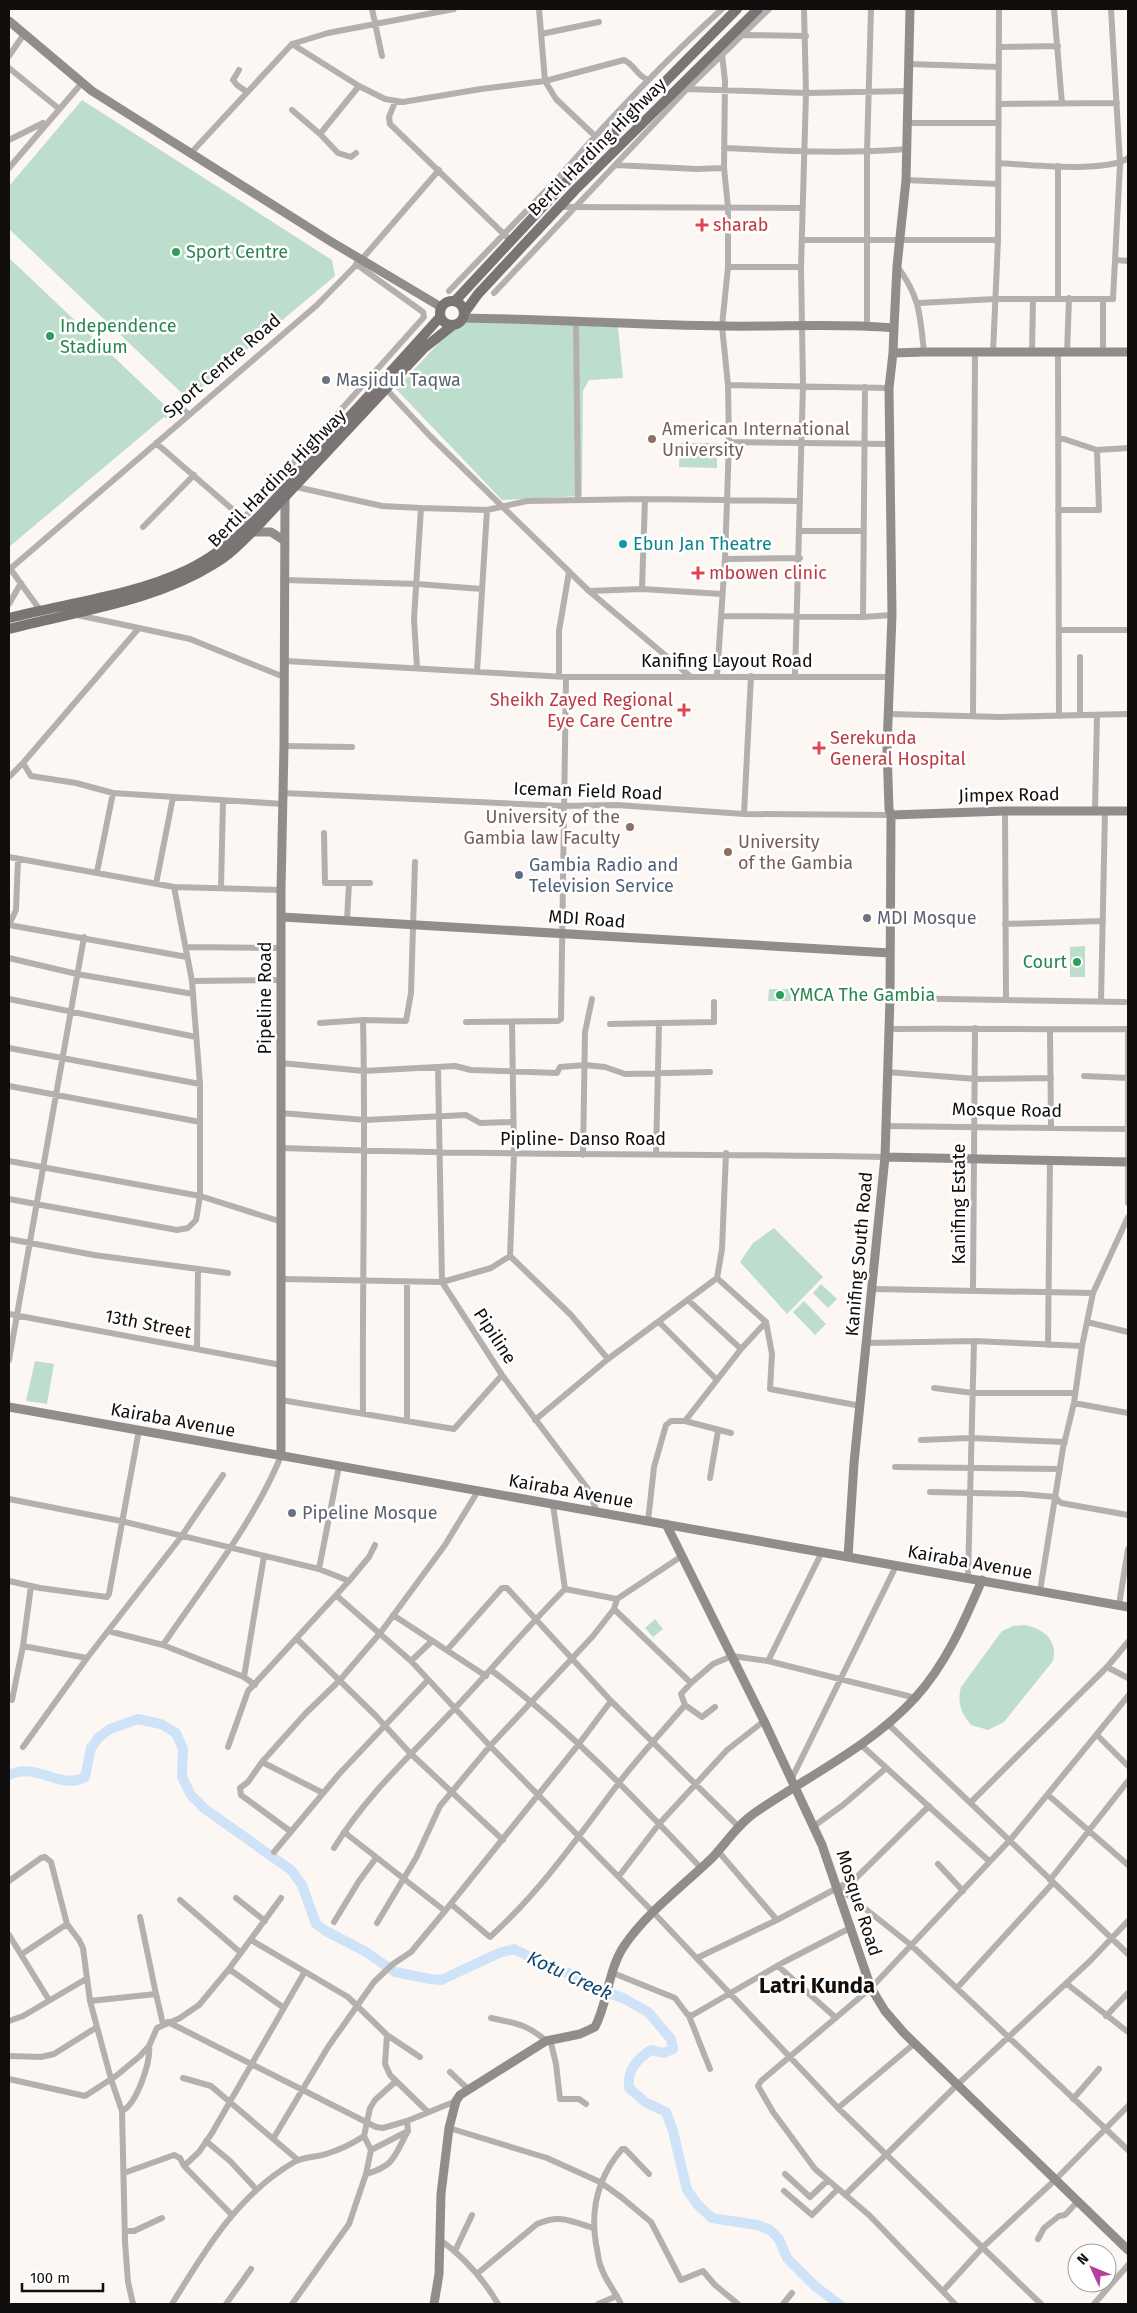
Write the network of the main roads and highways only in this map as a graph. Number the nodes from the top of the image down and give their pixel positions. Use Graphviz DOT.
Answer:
graph roads {
  1 [pos="737,9"];
  2 [pos="758,9"];
  3 [pos="455,301"];
  4 [pos="441,312"];
  5 [pos="464,315"];
  6 [pos="453,325"];
  7 [pos="248,525"];
  8 [pos="9,618"];
  9 [pos="9,629"];
  1 -- 3 [label="main road, Bertil Harding Highway"];
  2 -- 5 [label="main road, Bertil Harding Highway"];
  3 -- 4 [label="main road"];
  3 -- 5 [label="main road"];
  4 -- 6 [label="main road"];
  4 -- 7 [label="main road, Bertil Harding Highway"];
  5 -- 6 [label="main road"];
  6 -- 7 [label="main road, Bertil Harding Highway"];
  7 -- 8 [label="main road, Bertil Harding Highway"];
  7 -- 9 [label="main road, Bertil Harding Highway"];
}
